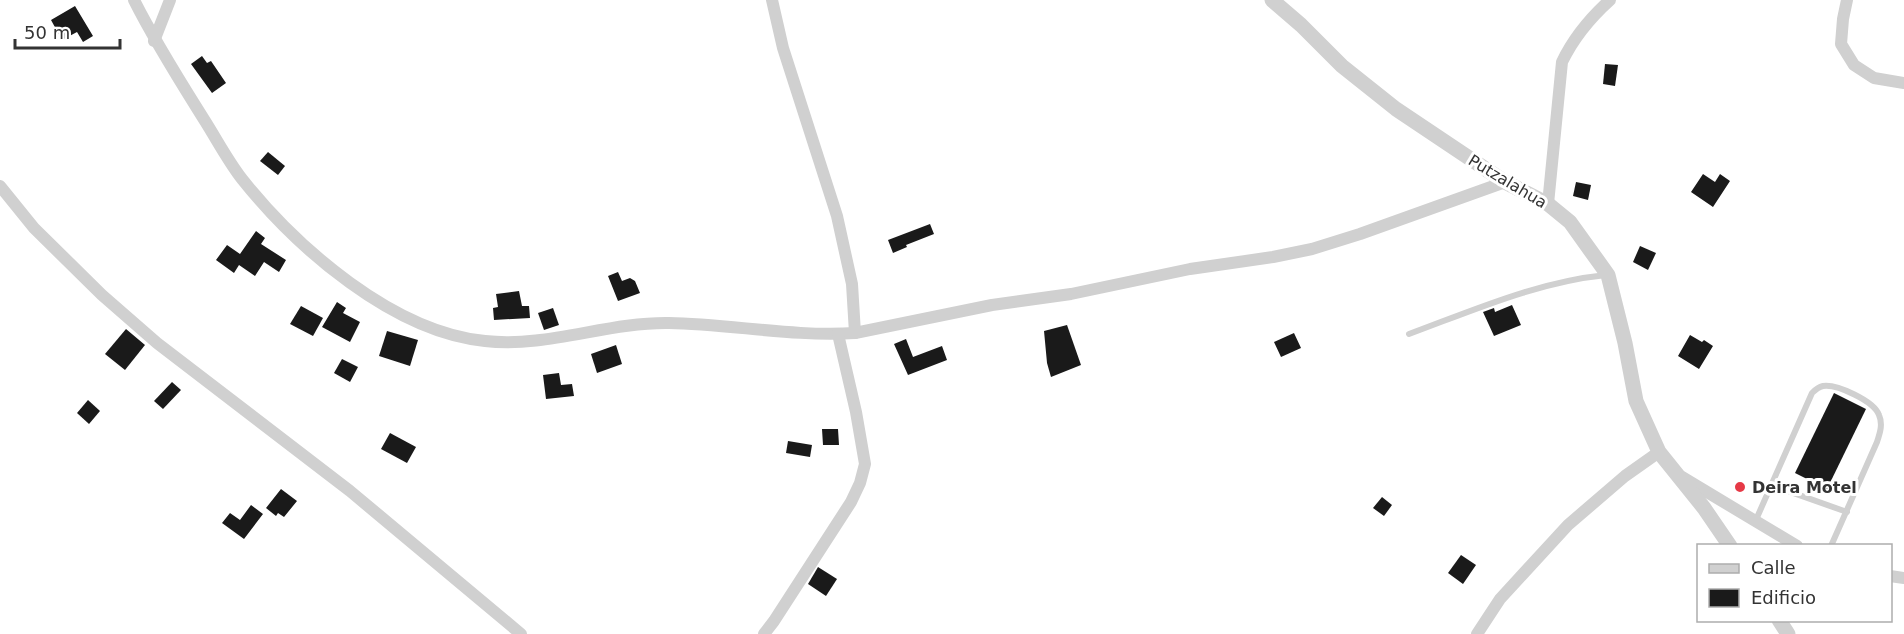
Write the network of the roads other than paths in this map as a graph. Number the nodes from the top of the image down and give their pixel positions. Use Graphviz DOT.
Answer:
graph roads {
  1 [pos="134,0"];
  2 [pos="170,0"];
  3 [pos="772,0"];
  4 [pos="1272,0"];
  5 [pos="1610,0"];
  6 [pos="1847,0"];
  7 [pos="154,41"];
  8 [pos="1904,84"];
  9 [pos="1505,182"];
  10 [pos="0,186"];
  11 [pos="1548,204"];
  12 [pos="1608,275"];
  13 [pos="855,333"];
  14 [pos="838,334"];
  15 [pos="1409,334"];
  16 [pos="1659,452"];
  17 [pos="1679,475"];
  18 [pos="1771,485"];
  19 [pos="1846,512"];
  20 [pos="1755,522"];
  21 [pos="1729,544"];
  22 [pos="1794,544"];
  23 [pos="1832,544"];
  24 [pos="521,634"];
  25 [pos="764,634"];
  26 [pos="1477,634"];
  1 -- 7 [label="street"];
  2 -- 7 [label="street"];
  3 -- 13 [label="street"];
  4 -- 9 [label="street, Putzalahua"];
  5 -- 11 [label="street"];
  6 -- 8 [label="street"];
  7 -- 14 [label="street"];
  9 -- 11 [label="street, Putzalahua"];
  9 -- 13 [label="street"];
  10 -- 24 [label="street"];
  11 -- 12 [label="street, Putzalahua"];
  12 -- 15 [label="lane"];
  12 -- 16 [label="street, Putzalahua"];
  13 -- 14 [label="street"];
  14 -- 25 [label="street"];
  16 -- 17 [label="street, Putzalahua"];
  16 -- 26 [label="street"];
  17 -- 20 [label="street"];
  17 -- 21 [label="street, Putzalahua"];
  18 -- 19 [label="lane"];
  18 -- 19 [label="lane"];
  18 -- 20 [label="lane"];
  19 -- 23 [label="lane"];
  20 -- 22 [label="street"];
}
